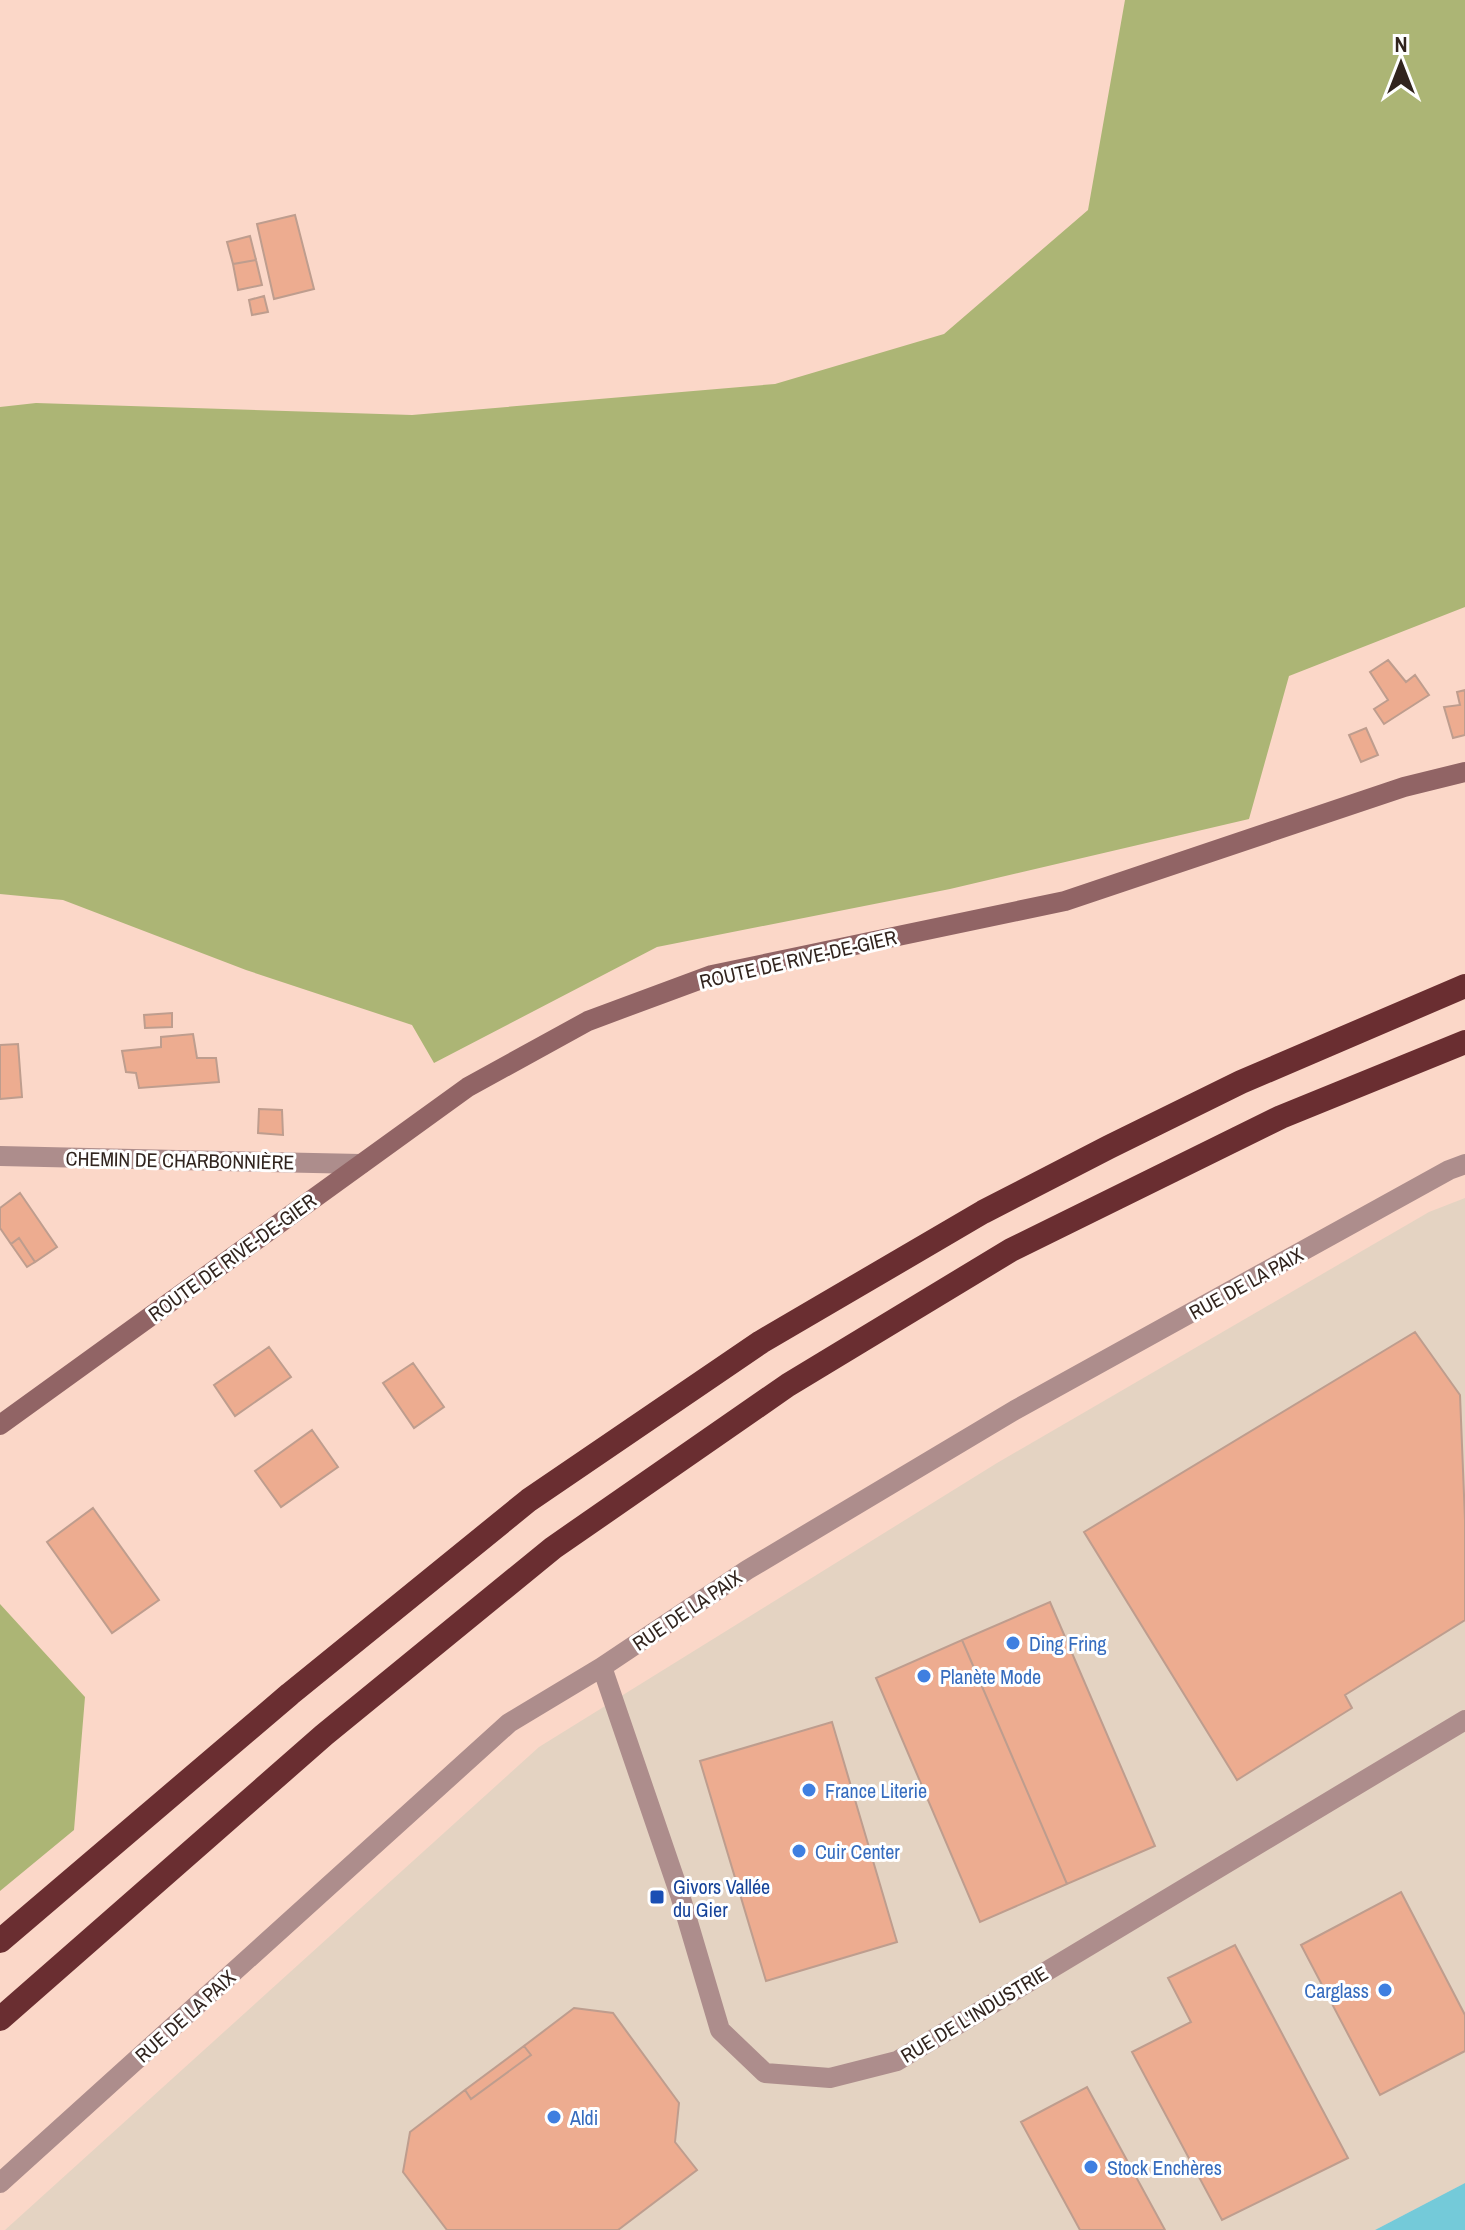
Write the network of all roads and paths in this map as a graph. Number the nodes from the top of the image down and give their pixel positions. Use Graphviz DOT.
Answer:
graph roads {
  1 [pos="1465,772"];
  2 [pos="1465,986"];
  3 [pos="1465,1042"];
  4 [pos="0,1156"];
  5 [pos="361,1164"];
  6 [pos="1465,1164"];
  7 [pos="0,1425"];
  8 [pos="602,1667"];
  9 [pos="1465,1720"];
  10 [pos="0,1941"];
  11 [pos="0,2019"];
  12 [pos="0,2183"];
  1 -- 5 [label="main road, ROUTE DE RIVE-DE-GIER"];
  2 -- 10 [label="highway"];
  3 -- 11 [label="highway"];
  4 -- 5 [label="street, CHEMIN DE CHARBONNIÈRE"];
  5 -- 7 [label="main road, ROUTE DE RIVE-DE-GIER"];
  6 -- 8 [label="street, RUE DE LA PAIX"];
  8 -- 9 [label="street, RUE DE L'INDUSTRIE"];
  8 -- 12 [label="street, RUE DE LA PAIX"];
}
